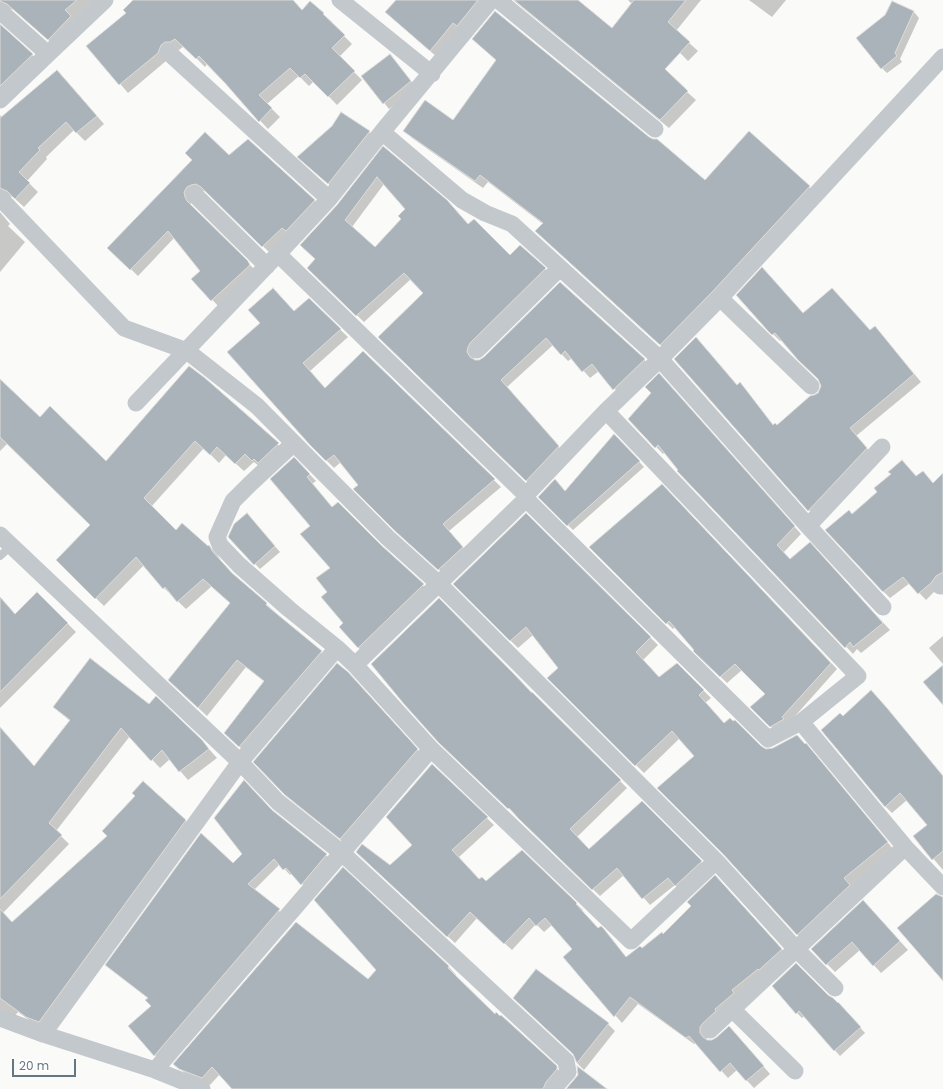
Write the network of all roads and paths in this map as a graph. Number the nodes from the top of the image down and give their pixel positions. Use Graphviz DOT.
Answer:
graph roads {
  1 [pos="105,0"];
  2 [pos="492,0"];
  3 [pos="498,0"];
  4 [pos="348,2"];
  5 [pos="0,11"];
  6 [pos="168,52"];
  7 [pos="48,54"];
  8 [pos="943,57"];
  9 [pos="432,74"];
  10 [pos="0,100"];
  11 [pos="655,129"];
  12 [pos="382,132"];
  13 [pos="194,194"];
  14 [pos="0,198"];
  15 [pos="329,199"];
  16 [pos="272,260"];
  17 [pos="560,268"];
  18 [pos="720,298"];
  19 [pos="477,350"];
  20 [pos="187,351"];
  21 [pos="660,359"];
  22 [pos="811,386"];
  23 [pos="136,403"];
  24 [pos="606,411"];
  25 [pos="294,443"];
  26 [pos="882,447"];
  27 [pos="526,497"];
  28 [pos="808,526"];
  29 [pos="4,546"];
  30 [pos="439,584"];
  31 [pos="883,607"];
  32 [pos="337,648"];
  33 [pos="355,665"];
  34 [pos="801,722"];
  35 [pos="431,748"];
  36 [pos="240,762"];
  37 [pos="905,847"];
  38 [pos="342,853"];
  39 [pos="716,861"];
  40 [pos="943,887"];
  41 [pos="796,949"];
  42 [pos="835,988"];
  43 [pos="732,1010"];
  44 [pos="0,1018"];
  45 [pos="710,1030"];
  46 [pos="43,1034"];
  47 [pos="155,1070"];
  48 [pos="795,1071"];
  49 [pos="202,1089"];
  50 [pos="553,1089"];
  1 -- 7 [label="street"];
  2 -- 9 [label="street"];
  3 -- 11 [label="street"];
  4 -- 9 [label="street"];
  5 -- 7 [label="street"];
  6 -- 15 [label="street"];
  7 -- 10 [label="street"];
  8 -- 18 [label="street"];
  9 -- 12 [label="street"];
  12 -- 15 [label="street"];
  12 -- 17 [label="street"];
  13 -- 16 [label="street"];
  14 -- 20 [label="street"];
  15 -- 16 [label="street"];
  16 -- 20 [label="street"];
  16 -- 27 [label="street"];
  17 -- 19 [label="street"];
  17 -- 21 [label="street"];
  18 -- 21 [label="street"];
  18 -- 22 [label="street"];
  20 -- 23 [label="street"];
  20 -- 25 [label="street"];
  21 -- 24 [label="street"];
  21 -- 28 [label="street"];
  24 -- 27 [label="street"];
  24 -- 34 [label="street"];
  25 -- 30 [label="street"];
  25 -- 32 [label="street"];
  26 -- 28 [label="street"];
  27 -- 30 [label="street"];
  27 -- 34 [label="street"];
  28 -- 31 [label="street"];
  29 -- 36 [label="street"];
  30 -- 33 [label="street"];
  30 -- 39 [label="street"];
  32 -- 33 [label="street"];
  32 -- 36 [label="street"];
  33 -- 35 [label="street"];
  34 -- 37 [label="street"];
  35 -- 38 [label="street"];
  35 -- 39 [label="street"];
  36 -- 38 [label="street"];
  36 -- 46 [label="street"];
  37 -- 40 [label="street"];
  37 -- 41 [label="street"];
  38 -- 47 [label="street"];
  38 -- 50 [label="street"];
  39 -- 41 [label="street"];
  41 -- 42 [label="street"];
  41 -- 43 [label="street"];
  43 -- 45 [label="street"];
  43 -- 48 [label="street"];
  44 -- 46 [label="street"];
  46 -- 47 [label="street"];
  47 -- 49 [label="street"];
}
